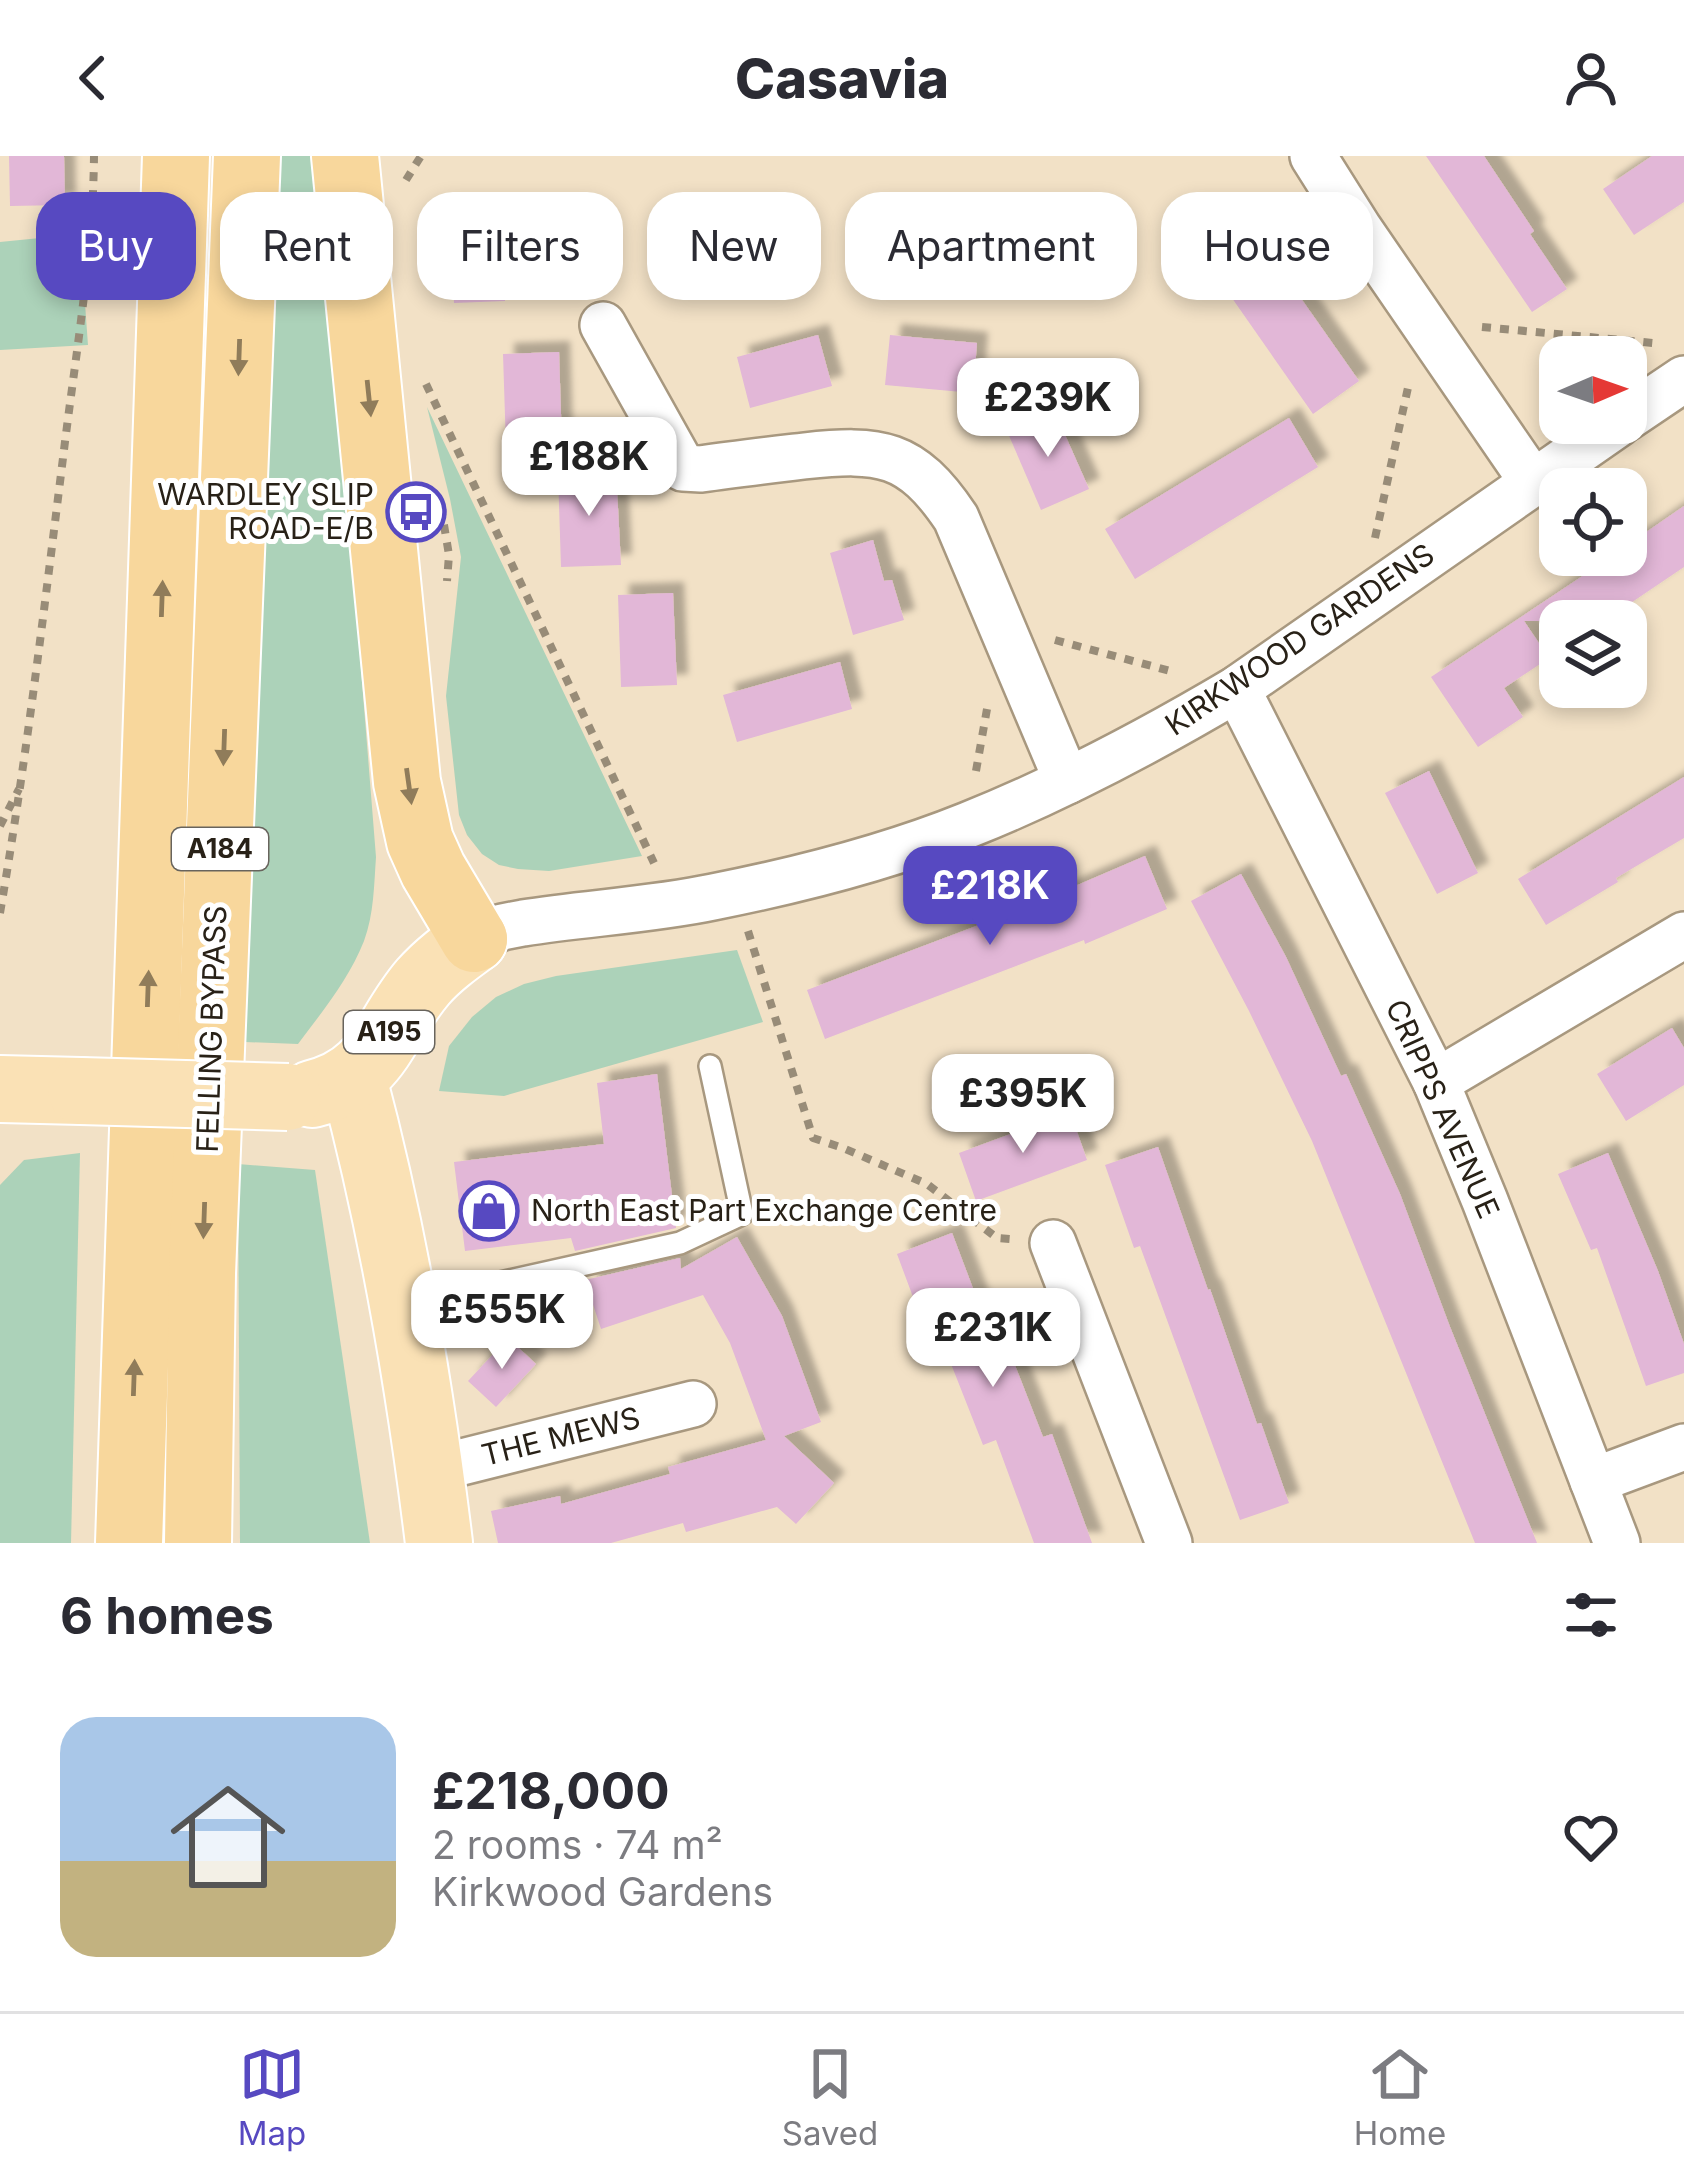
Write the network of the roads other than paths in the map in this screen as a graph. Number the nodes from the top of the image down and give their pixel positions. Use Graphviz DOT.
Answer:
graph roads {
  1 [pos="176,156"];
  2 [pos="247,156"];
  3 [pos="345,156"];
  4 [pos="1313,156"];
  5 [pos="603,325"];
  6 [pos="1684,380"];
  7 [pos="1647,404"];
  8 [pos="1588,444"];
  9 [pos="1532,482"];
  10 [pos="1237,689"];
  11 [pos="1067,781"];
  12 [pos="1684,935"];
  13 [pos="474,939"];
  14 [pos="710,1066"];
  15 [pos="353,1079"];
  16 [pos="1436,1082"];
  17 [pos="0,1088"];
  18 [pos="1053,1243"];
  19 [pos="404,1305"];
  20 [pos="693,1404"];
  21 [pos="1684,1447"];
  22 [pos="430,1470"];
  23 [pos="1593,1481"];
  24 [pos="129,1543"];
  25 [pos="198,1543"];
  26 [pos="439,1543"];
  27 [pos="1169,1543"];
  28 [pos="1617,1543"];
  24 -- 1 [label="highway, A184, one-way"];
  2 -- 25 [label="highway, FELLING BYPASS / A184, one-way"];
  3 -- 13 [label="highway, one-way"];
  4 -- 9 [label="street"];
  5 -- 11 [label="street"];
  6 -- 7 [label="street, KIRKWOOD GARDENS"];
  8 -- 9 [label="street, KIRKWOOD GARDENS"];
  9 -- 10 [label="street, KIRKWOOD GARDENS"];
  10 -- 11 [label="street, KIRKWOOD GARDENS"];
  10 -- 16 [label="street, CRIPPS AVENUE"];
  11 -- 13 [label="street, KIRKWOOD GARDENS"];
  12 -- 16 [label="street"];
  13 -- 15 [label="main road, A195"];
  14 -- 19 [label="lane"];
  15 -- 17 [label="main road, A195, bridge"];
  15 -- 19 [label="main road, A195"];
  16 -- 23 [label="street, CRIPPS AVENUE"];
  18 -- 27 [label="street"];
  19 -- 22 [label="main road, A195"];
  20 -- 22 [label="street, THE MEWS"];
  21 -- 23 [label="street"];
  22 -- 26 [label="main road, A195"];
  23 -- 28 [label="street, CRIPPS AVENUE"];
}
